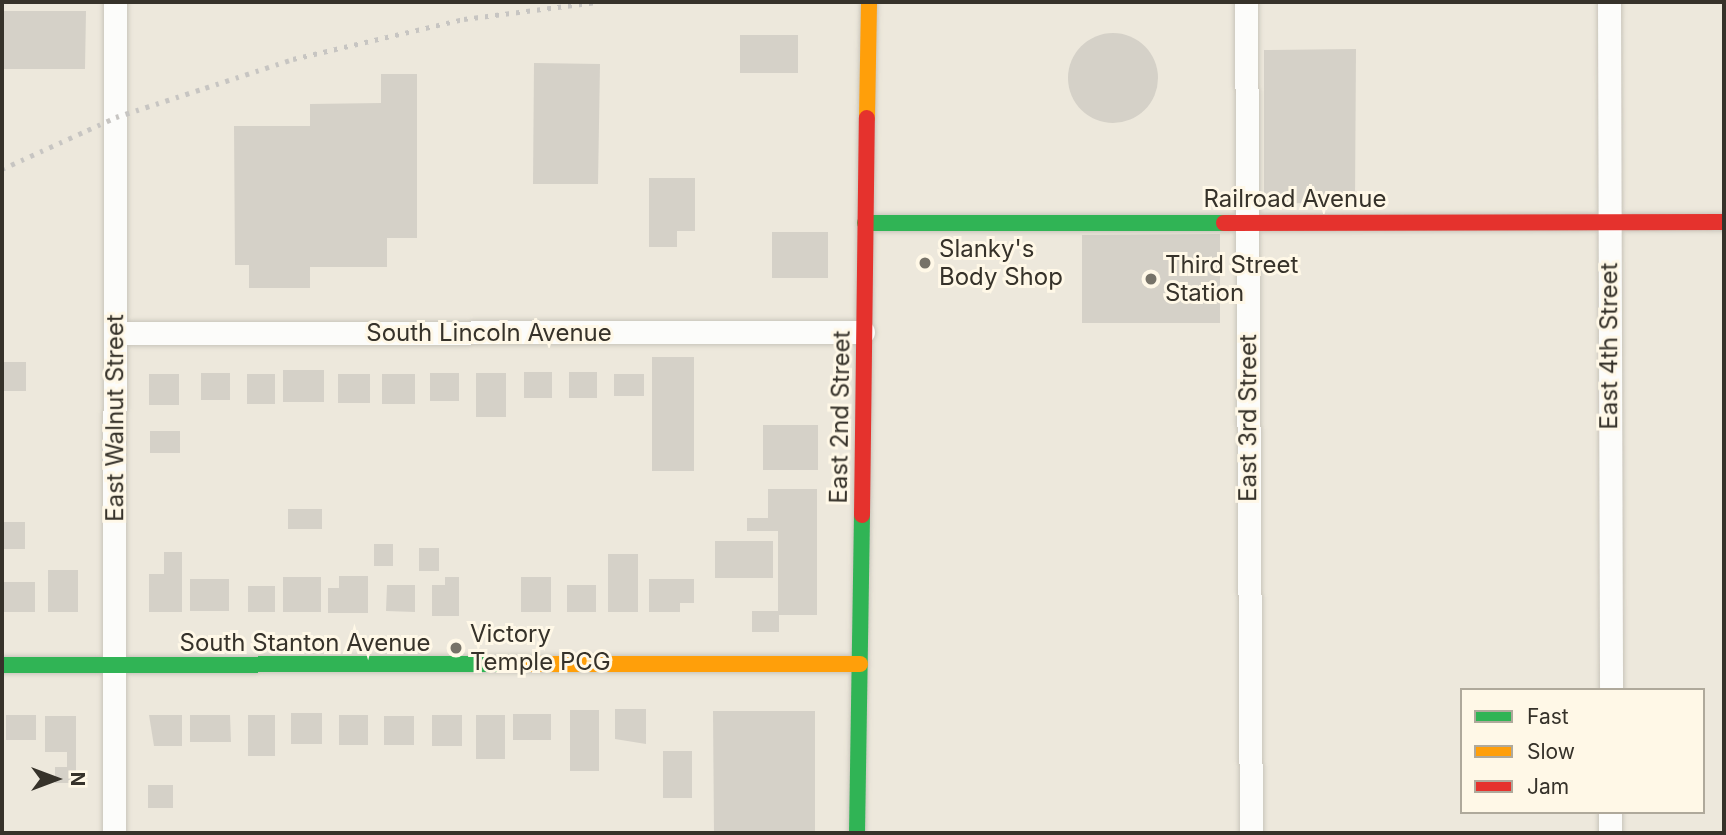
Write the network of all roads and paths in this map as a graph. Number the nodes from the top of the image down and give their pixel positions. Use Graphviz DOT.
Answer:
graph roads {
  1 [pos="115,2"];
  2 [pos="869,2"];
  3 [pos="1246,2"];
  4 [pos="1609,2"];
  5 [pos="1246,222"];
  6 [pos="1609,222"];
  7 [pos="1724,222"];
  8 [pos="865,223"];
  9 [pos="863,332"];
  10 [pos="115,333"];
  11 [pos="860,664"];
  12 [pos="2,666"];
  13 [pos="113,667"];
  14 [pos="1611,688"];
  15 [pos="1610,814"];
  16 [pos="114,833"];
  17 [pos="858,833"];
  18 [pos="1251,833"];
  19 [pos="1610,833"];
  1 -- 10 [label="street, East Walnut Street"];
  2 -- 8 [label="street, East 2nd Street"];
  3 -- 5 [label="street, East 3rd Street"];
  4 -- 6 [label="street, East 4th Street"];
  5 -- 6 [label="street, Railroad Avenue"];
  5 -- 8 [label="street, Railroad Avenue"];
  5 -- 18 [label="street, East 3rd Street"];
  6 -- 7 [label="street, Railroad Avenue"];
  6 -- 14 [label="street, East 4th Street"];
  8 -- 9 [label="street, East 2nd Street"];
  9 -- 10 [label="street, South Lincoln Avenue"];
  9 -- 11 [label="street, East 2nd Street"];
  10 -- 13 [label="street, East Walnut Street"];
  11 -- 13 [label="street, South Stanton Avenue"];
  11 -- 17 [label="street, East 2nd Street"];
  12 -- 13 [label="street, South Stanton Avenue"];
  13 -- 16 [label="street, East Walnut Street"];
  15 -- 19 [label="street"];
}
